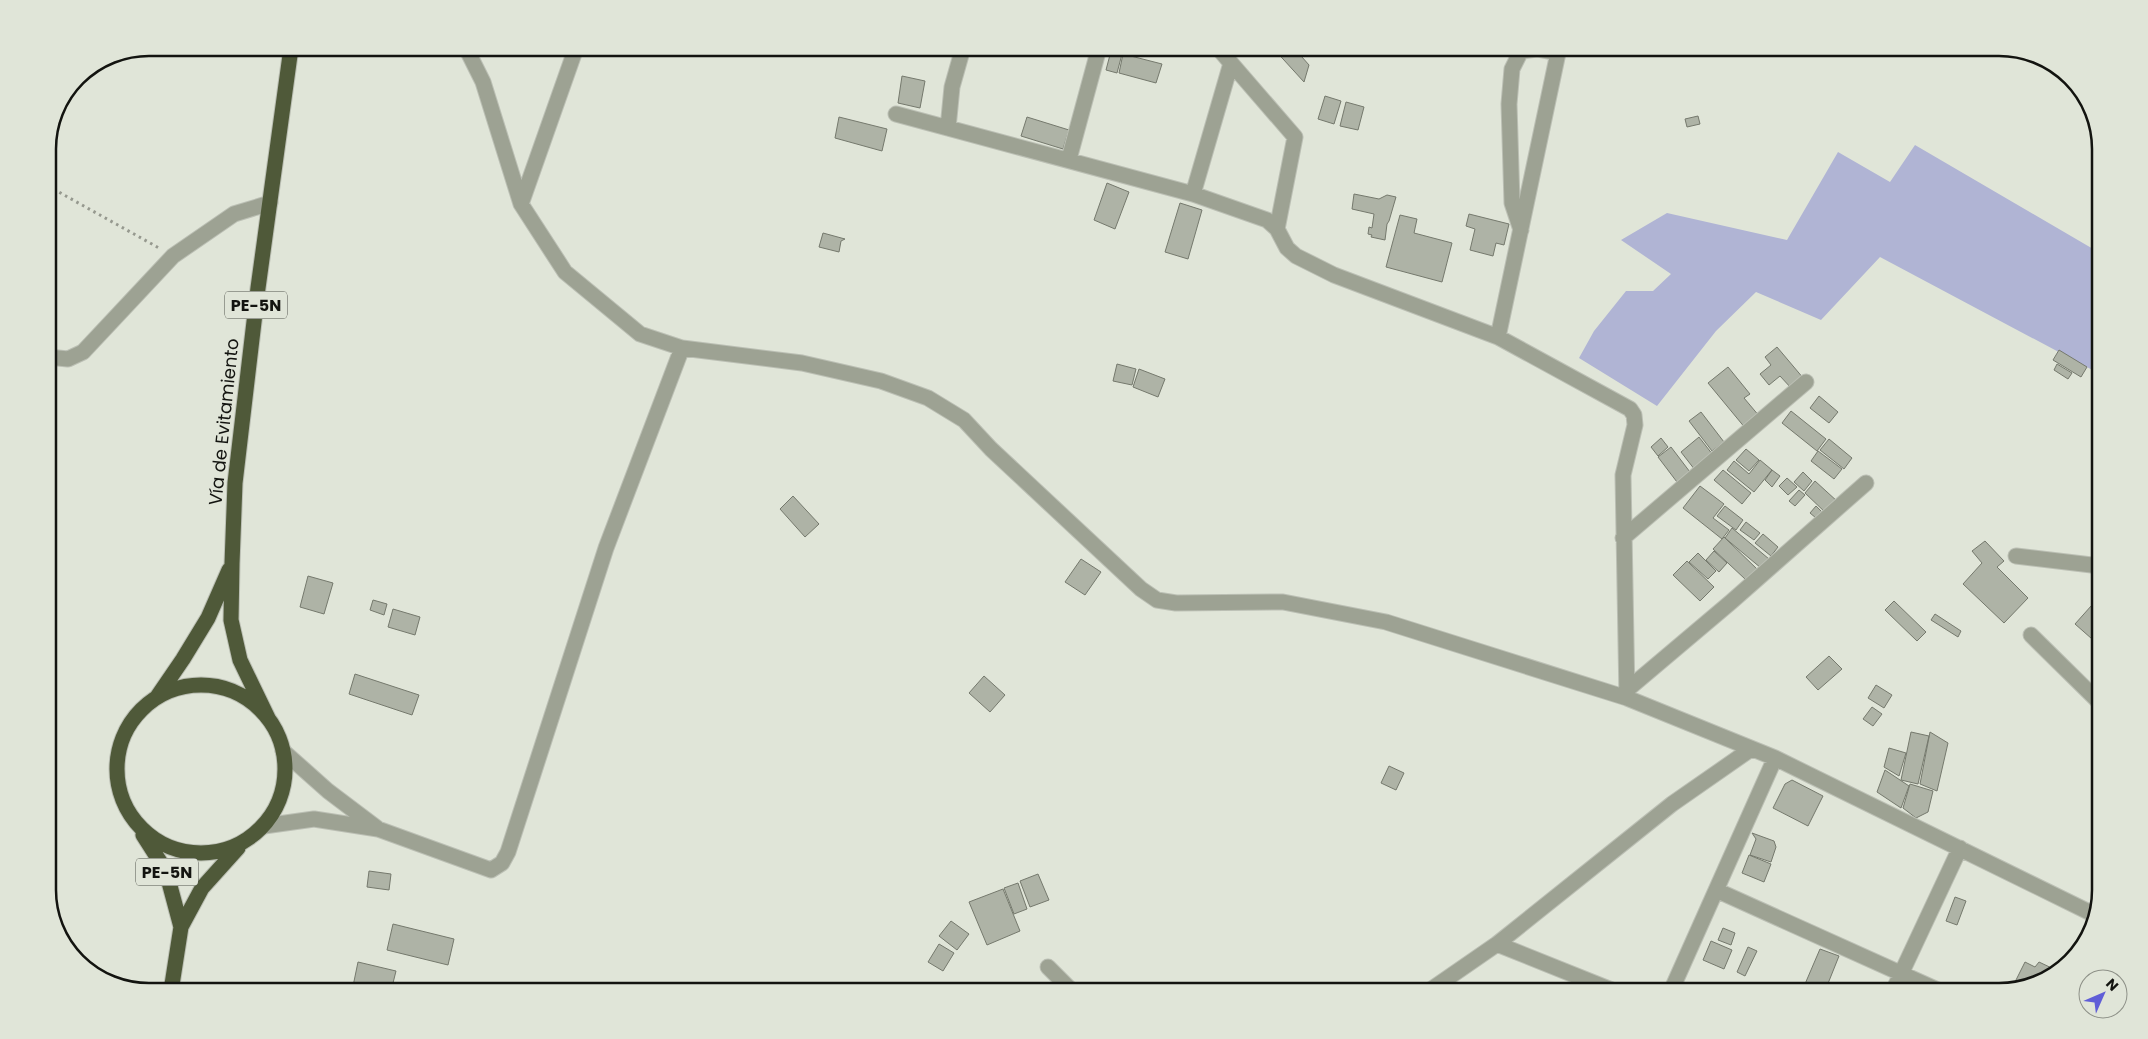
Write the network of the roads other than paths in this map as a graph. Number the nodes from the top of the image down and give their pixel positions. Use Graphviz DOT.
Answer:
graph roads {
  1 [pos="290,56"];
  2 [pos="470,56"];
  3 [pos="573,56"];
  4 [pos="961,56"];
  5 [pos="1097,56"];
  6 [pos="1225,56"];
  7 [pos="1518,56"];
  8 [pos="1557,56"];
  9 [pos="1231,63"];
  10 [pos="896,114"];
  11 [pos="948,128"];
  12 [pos="1069,159"];
  13 [pos="1193,194"];
  14 [pos="270,202"];
  15 [pos="522,204"];
  16 [pos="1277,229"];
  17 [pos="1521,230"];
  18 [pos="1498,337"];
  19 [pos="682,348"];
  20 [pos="56,358"];
  21 [pos="1806,382"];
  22 [pos="1866,483"];
  23 [pos="1623,538"];
  24 [pos="2016,556"];
  25 [pos="232,564"];
  26 [pos="2092,565"];
  27 [pos="2031,635"];
  28 [pos="1628,693"];
  29 [pos="2092,695"];
  30 [pos="156,698"];
  31 [pos="268,718"];
  32 [pos="1751,749"];
  33 [pos="283,751"];
  34 [pos="1775,758"];
  35 [pos="137,824"];
  36 [pos="264,826"];
  37 [pos="378,829"];
  38 [pos="245,842"];
  39 [pos="1960,848"];
  40 [pos="1716,890"];
  41 [pos="2089,912"];
  42 [pos="181,927"];
  43 [pos="1497,944"];
  44 [pos="1048,967"];
  45 [pos="1900,974"];
  46 [pos="172,983"];
  47 [pos="1063,983"];
  48 [pos="1442,983"];
  49 [pos="1592,983"];
  50 [pos="1675,983"];
  51 [pos="1896,983"];
  52 [pos="1920,983"];
  1 -- 14 [label="highway, Vía de Evitamiento / PE-5N"];
  2 -- 15 [label="street"];
  3 -- 15 [label="street"];
  4 -- 11 [label="street"];
  5 -- 12 [label="street"];
  6 -- 9 [label="street"];
  7 -- 17 [label="street"];
  8 -- 17 [label="street"];
  9 -- 13 [label="street"];
  9 -- 16 [label="street"];
  10 -- 11 [label="street"];
  11 -- 12 [label="street"];
  12 -- 13 [label="street"];
  13 -- 16 [label="street"];
  14 -- 20 [label="street"];
  14 -- 25 [label="highway, Vía de Evitamiento / PE-5N"];
  15 -- 19 [label="street"];
  16 -- 18 [label="street"];
  17 -- 18 [label="street"];
  18 -- 23 [label="street"];
  19 -- 28 [label="street"];
  19 -- 37 [label="street"];
  21 -- 23 [label="street"];
  22 -- 28 [label="street"];
  23 -- 28 [label="street"];
  24 -- 26 [label="street"];
  25 -- 30 [label="highway, Vía de Evitamiento / PE-5N"];
  25 -- 31 [label="highway, Vía de Evitamiento / PE-5N"];
  27 -- 29 [label="street"];
  28 -- 32 [label="street"];
  30 -- 31 [label="highway"];
  30 -- 35 [label="highway"];
  31 -- 33 [label="highway"];
  32 -- 34 [label="street"];
  32 -- 43 [label="street"];
  33 -- 36 [label="highway"];
  33 -- 37 [label="street"];
  34 -- 39 [label="street"];
  34 -- 40 [label="street"];
  35 -- 38 [label="highway"];
  35 -- 42 [label="highway, PE-5N"];
  36 -- 37 [label="street"];
  36 -- 38 [label="highway"];
  38 -- 42 [label="highway, PE-5N"];
  39 -- 41 [label="street"];
  39 -- 45 [label="street"];
  40 -- 45 [label="street"];
  40 -- 50 [label="street"];
  42 -- 46 [label="highway, PE-5N"];
  43 -- 48 [label="street"];
  43 -- 49 [label="street"];
  44 -- 47 [label="street"];
  45 -- 51 [label="street"];
  45 -- 52 [label="street"];
}
